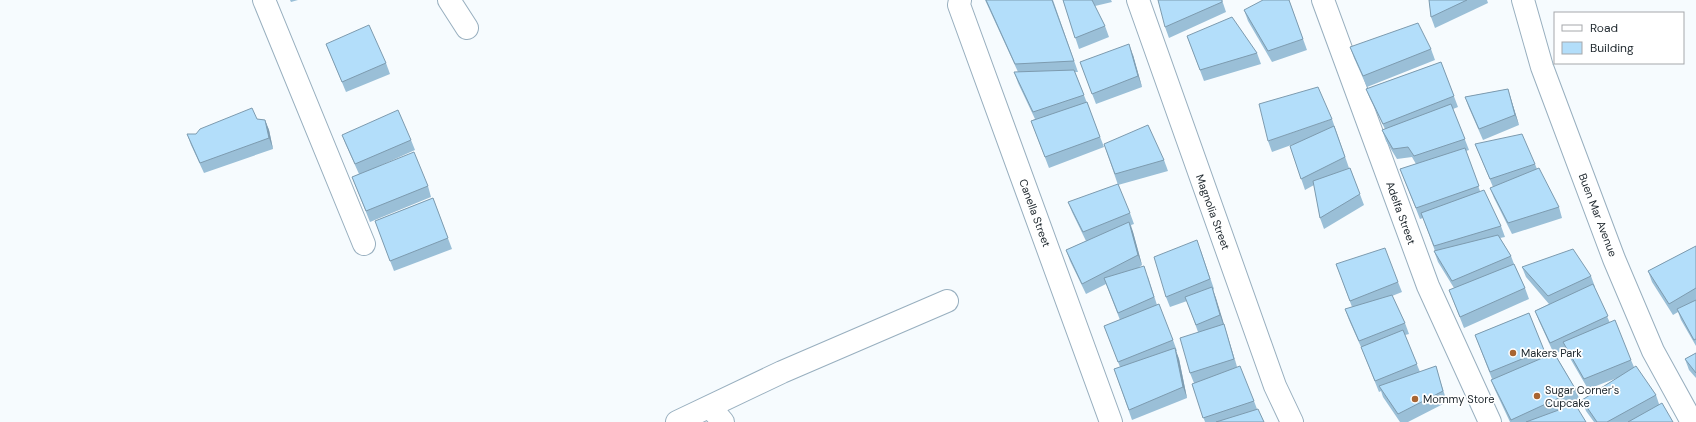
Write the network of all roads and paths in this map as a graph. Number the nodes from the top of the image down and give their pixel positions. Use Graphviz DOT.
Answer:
graph roads {
  1 [pos="264,0"];
  2 [pos="449,0"];
  3 [pos="1138,0"];
  4 [pos="1323,0"];
  5 [pos="1523,0"];
  6 [pos="959,2"];
  7 [pos="467,28"];
  8 [pos="364,244"];
  9 [pos="947,301"];
  10 [pos="716,414"];
  11 [pos="677,422"];
  12 [pos="1111,422"];
  13 [pos="1292,422"];
  14 [pos="1490,422"];
  15 [pos="1692,422"];
  1 -- 8 [label="street"];
  2 -- 7 [label="street"];
  3 -- 13 [label="street, Magnolia Street"];
  4 -- 14 [label="street, Adelfa Street"];
  5 -- 15 [label="street, Buen Mar Avenue"];
  6 -- 12 [label="street, Canella Street"];
  9 -- 10 [label="street"];
  10 -- 11 [label="street"];
}
